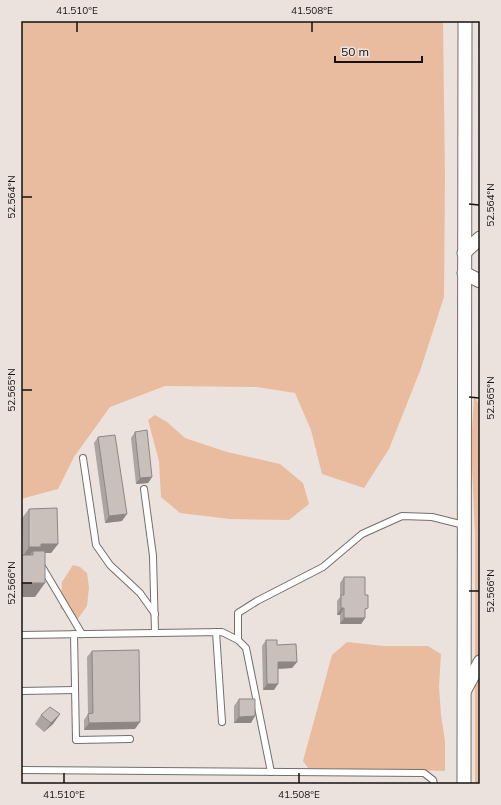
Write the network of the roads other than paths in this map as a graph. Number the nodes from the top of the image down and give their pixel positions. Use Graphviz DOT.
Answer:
graph roads {
  1 [pos="465,21"];
  2 [pos="480,238"];
  3 [pos="464,253"];
  4 [pos="464,273"];
  5 [pos="480,281"];
  6 [pos="83,458"];
  7 [pos="144,488"];
  8 [pos="464,525"];
  9 [pos="38,561"];
  10 [pos="155,614"];
  11 [pos="216,632"];
  12 [pos="156,633"];
  13 [pos="74,634"];
  14 [pos="82,634"];
  15 [pos="21,635"];
  16 [pos="238,640"];
  17 [pos="480,662"];
  18 [pos="75,690"];
  19 [pos="21,691"];
  20 [pos="464,692"];
  21 [pos="222,722"];
  22 [pos="130,739"];
  23 [pos="21,770"];
  24 [pos="271,772"];
  25 [pos="434,784"];
  26 [pos="464,784"];
  1 -- 3 [label="street"];
  2 -- 3 [label="street"];
  3 -- 4 [label="street"];
  4 -- 5 [label="street"];
  4 -- 8 [label="street"];
  6 -- 10 [label="lane"];
  7 -- 10 [label="lane"];
  8 -- 16 [label="lane"];
  8 -- 20 [label="street"];
  9 -- 14 [label="lane"];
  10 -- 12 [label="lane"];
  11 -- 12 [label="lane"];
  11 -- 16 [label="lane"];
  11 -- 21 [label="lane"];
  12 -- 14 [label="lane"];
  13 -- 14 [label="lane"];
  13 -- 15 [label="lane"];
  13 -- 18 [label="lane"];
  16 -- 24 [label="lane"];
  17 -- 20 [label="street"];
  18 -- 19 [label="lane"];
  18 -- 22 [label="lane"];
  20 -- 26 [label="street"];
  23 -- 24 [label="lane"];
  24 -- 25 [label="lane"];
}
